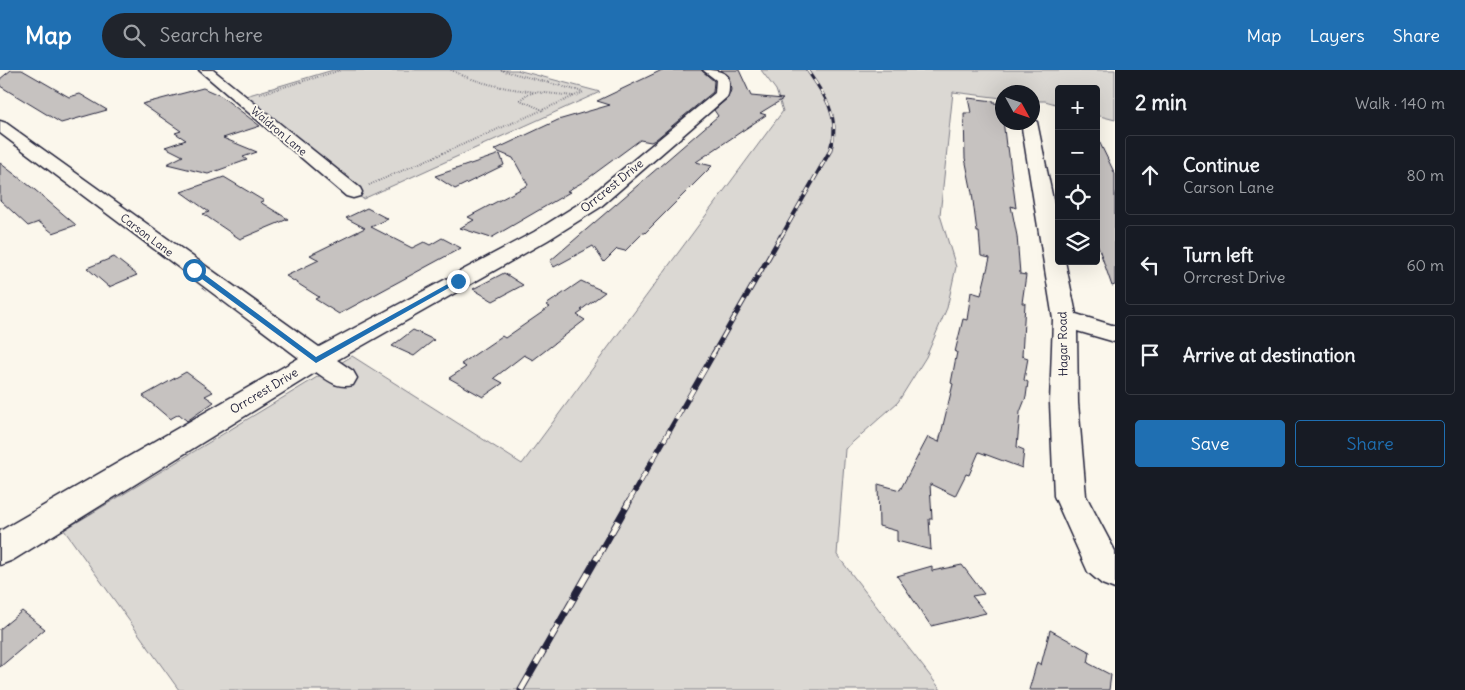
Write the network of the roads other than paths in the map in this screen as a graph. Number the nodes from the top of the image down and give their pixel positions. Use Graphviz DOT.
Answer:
graph roads {
  1 [pos="206,70"];
  2 [pos="710,70"];
  3 [pos="0,126"];
  4 [pos="1036,130"];
  5 [pos="353,192"];
  6 [pos="1065,319"];
  7 [pos="1115,334"];
  8 [pos="316,360"];
  9 [pos="343,378"];
  10 [pos="0,549"];
  11 [pos="1108,566"];
  1 -- 5 [label="street, Waldron Lane"];
  2 -- 8 [label="street, Orrcrest Drive"];
  3 -- 8 [label="street, Carson Lane"];
  4 -- 6 [label="street, Hagar Road"];
  6 -- 7 [label="street"];
  6 -- 11 [label="street, Hagar Road"];
  8 -- 9 [label="street, Carson Lane"];
  8 -- 10 [label="street, Orrcrest Drive"];
}
